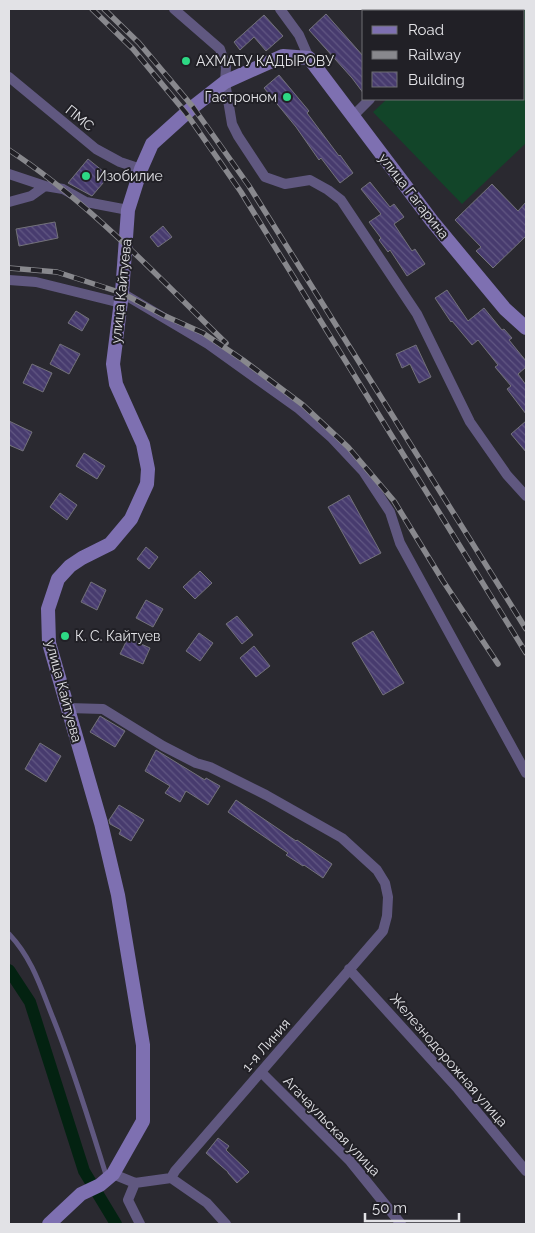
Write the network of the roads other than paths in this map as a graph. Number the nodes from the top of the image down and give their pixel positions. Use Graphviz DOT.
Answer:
graph roads {
  1 [pos="174,9"];
  2 [pos="280,9"];
  3 [pos="309,58"];
  4 [pos="9,77"];
  5 [pos="225,82"];
  6 [pos="369,100"];
  7 [pos="353,116"];
  8 [pos="141,169"];
  9 [pos="9,174"];
  10 [pos="45,186"];
  11 [pos="9,202"];
  12 [pos="128,210"];
  13 [pos="9,280"];
  14 [pos="122,298"];
  15 [pos="526,328"];
  16 [pos="526,496"];
  17 [pos="68,708"];
  18 [pos="526,773"];
  19 [pos="9,934"];
  20 [pos="349,969"];
  21 [pos="261,1072"];
  22 [pos="526,1171"];
  23 [pos="172,1178"];
  24 [pos="107,1179"];
  25 [pos="135,1184"];
  26 [pos="50,1224"];
  27 [pos="140,1224"];
  28 [pos="226,1224"];
  29 [pos="401,1224"];
  1 -- 5 [label="street"];
  2 -- 3 [label="street"];
  3 -- 5 [label="main road, улица Кайтуева"];
  3 -- 7 [label="main road, улица Гагарина"];
  4 -- 8 [label="street, ПМС"];
  5 -- 8 [label="main road, улица Кайтуева"];
  5 -- 16 [label="street"];
  6 -- 7 [label="street"];
  7 -- 15 [label="main road, улица Гагарина"];
  8 -- 12 [label="main road, улица Кайтуева"];
  9 -- 10 [label="street"];
  10 -- 11 [label="street"];
  10 -- 12 [label="street"];
  12 -- 14 [label="main road, улица Кайтуева"];
  13 -- 14 [label="street"];
  14 -- 17 [label="main road, улица Кайтуева"];
  14 -- 18 [label="street"];
  17 -- 20 [label="street, 1-я Линия"];
  17 -- 24 [label="main road, улица Кайтуева"];
  19 -- 24 [label="lane"];
  20 -- 21 [label="street, 1-я Линия"];
  20 -- 22 [label="street, Железнодорожная улица"];
  21 -- 23 [label="street, 1-я Линия"];
  21 -- 29 [label="street, Агачаульская улица"];
  23 -- 25 [label="street"];
  23 -- 28 [label="street"];
  24 -- 25 [label="street"];
  24 -- 26 [label="main road"];
  25 -- 27 [label="street"];
}
